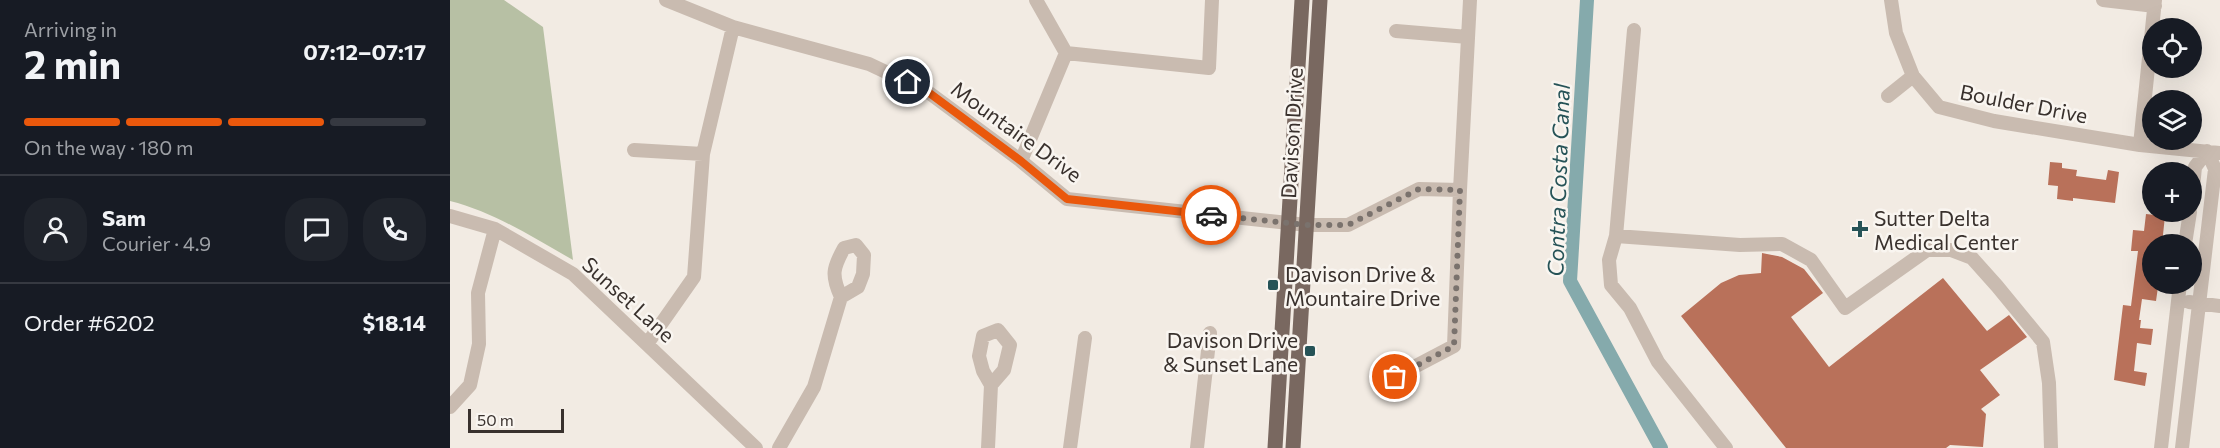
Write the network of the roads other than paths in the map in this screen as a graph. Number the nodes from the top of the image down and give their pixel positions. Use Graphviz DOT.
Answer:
graph roads {
  1 [pos="666,0"];
  2 [pos="1036,0"];
  3 [pos="1212,0"];
  4 [pos="1302,0"];
  5 [pos="1320,0"];
  6 [pos="1470,0"];
  7 [pos="1890,0"];
  8 [pos="2103,0"];
  9 [pos="2155,3"];
  10 [pos="733,27"];
  11 [pos="1634,30"];
  12 [pos="1396,31"];
  13 [pos="1468,37"];
  14 [pos="1066,53"];
  15 [pos="1913,76"];
  16 [pos="1888,96"];
  17 [pos="2140,145"];
  18 [pos="634,150"];
  19 [pos="2214,152"];
  20 [pos="703,154"];
  21 [pos="1021,161"];
  22 [pos="2201,162"];
  23 [pos="1460,190"];
  24 [pos="450,216"];
  25 [pos="1290,223"];
  26 [pos="1307,225"];
  27 [pos="495,229"];
  28 [pos="1616,236"];
  29 [pos="2179,294"];
  30 [pos="841,297"];
  31 [pos="2178,301"];
  32 [pos="2198,304"];
  33 [pos="2220,306"];
  34 [pos="1210,333"];
  35 [pos="1084,338"];
  36 [pos="647,344"];
  37 [pos="1395,377"];
  38 [pos="991,385"];
  39 [pos="450,407"];
  40 [pos="756,448"];
  41 [pos="779,448"];
  42 [pos="988,448"];
  43 [pos="1070,448"];
  44 [pos="1197,448"];
  45 [pos="1275,448"];
  46 [pos="1293,448"];
  47 [pos="1726,448"];
  48 [pos="2051,448"];
  49 [pos="2161,448"];
  50 [pos="2182,448"];
  1 -- 10 [label="street, Mountaire Drive"];
  2 -- 14 [label="street"];
  3 -- 14 [label="street"];
  4 -- 25 [label="main road, Davison Drive"];
  5 -- 26 [label="main road, Davison Drive"];
  6 -- 13 [label="street"];
  7 -- 15 [label="street, Boulder Drive"];
  8 -- 9 [label="street"];
  9 -- 17 [label="street"];
  10 -- 20 [label="street"];
  10 -- 21 [label="street, Mountaire Drive"];
  11 -- 28 [label="street"];
  12 -- 13 [label="street"];
  13 -- 23 [label="street"];
  14 -- 21 [label="street"];
  15 -- 16 [label="street"];
  15 -- 17 [label="street, Boulder Drive"];
  17 -- 19 [label="street, Boulder Drive"];
  18 -- 20 [label="street"];
  19 -- 22 [label="street"];
  19 -- 32 [label="street"];
  20 -- 36 [label="street"];
  21 -- 25 [label="street, Mountaire Drive"];
  23 -- 26 [label="street, Mountaire Drive"];
  23 -- 37 [label="street"];
  24 -- 27 [label="street, Sunset Lane"];
  25 -- 26 [label="street, Mountaire Drive"];
  25 -- 45 [label="main road, Davison Drive"];
  26 -- 46 [label="main road, Davison Drive"];
  27 -- 36 [label="street, Sunset Lane"];
  27 -- 39 [label="street"];
  28 -- 47 [label="street"];
  28 -- 48 [label="street"];
  29 -- 31 [label="street"];
  30 -- 41 [label="street"];
  31 -- 32 [label="street"];
  31 -- 49 [label="street"];
  32 -- 33 [label="street"];
  32 -- 50 [label="street"];
  34 -- 44 [label="street"];
  35 -- 43 [label="street"];
  36 -- 40 [label="street, Sunset Lane"];
  38 -- 42 [label="street"];
}
